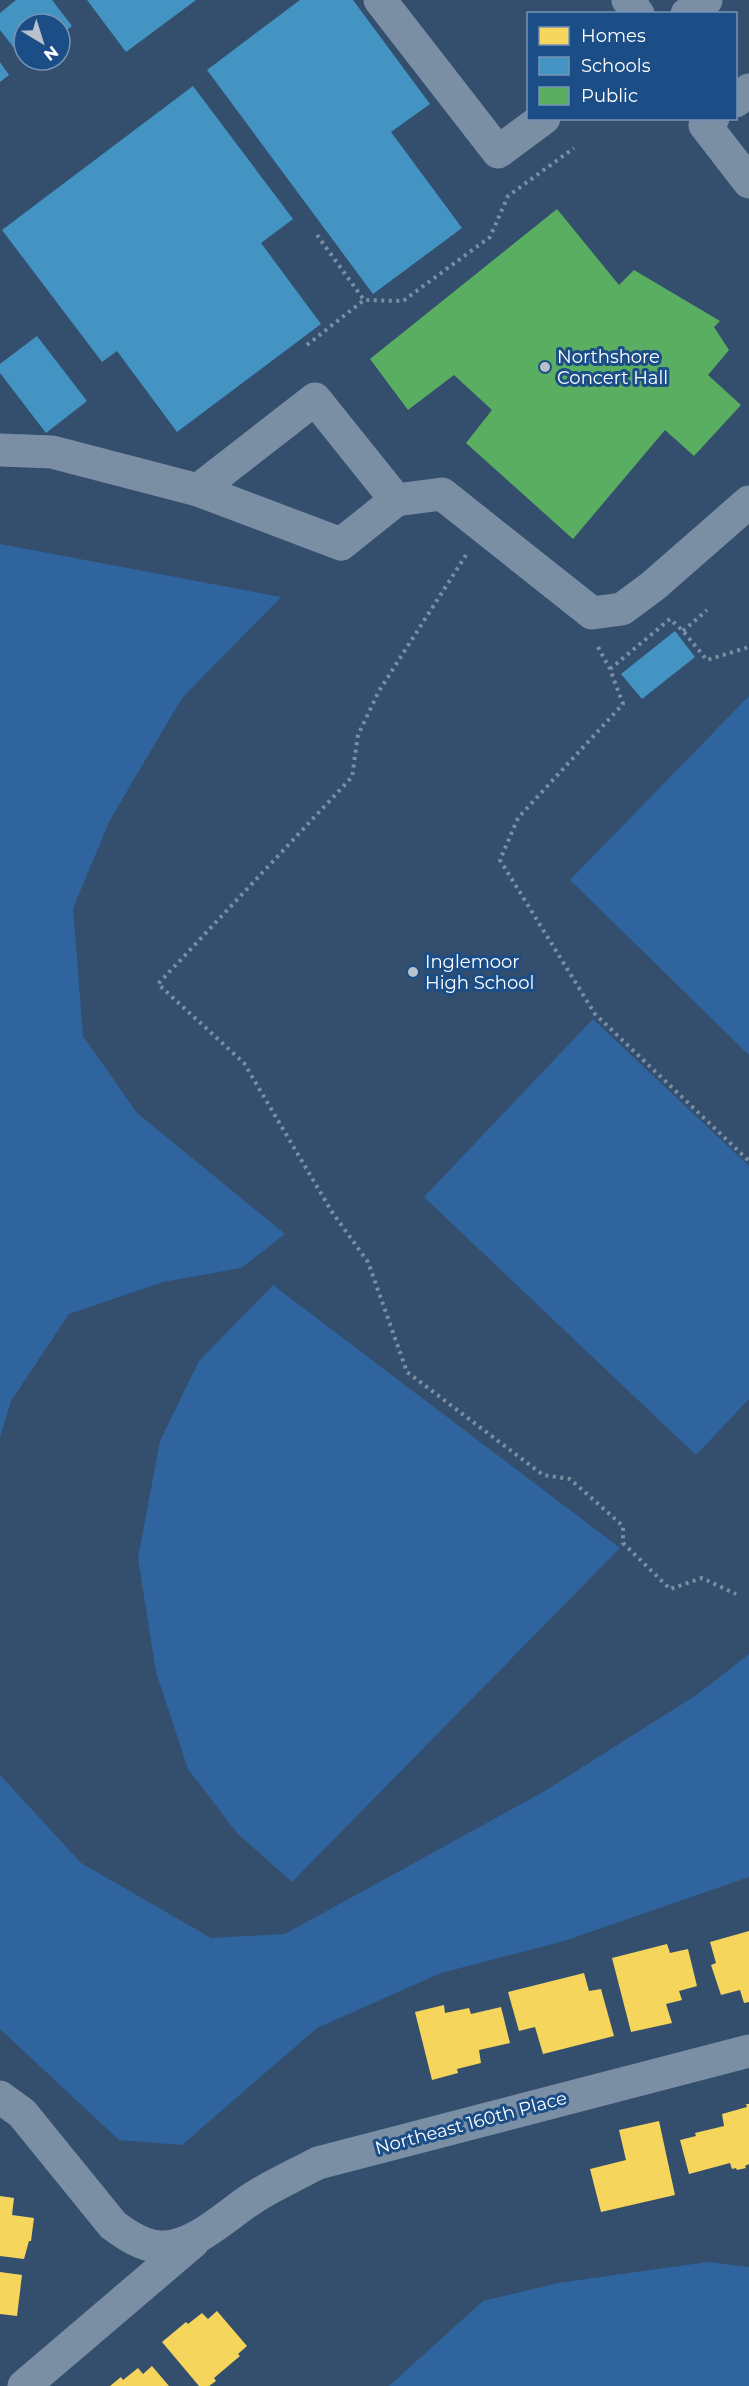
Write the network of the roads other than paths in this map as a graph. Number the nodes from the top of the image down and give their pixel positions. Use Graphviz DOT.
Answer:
graph roads {
  1 [pos="380,0"];
  2 [pos="706,0"];
  3 [pos="690,12"];
  4 [pos="749,90"];
  5 [pos="737,99"];
  6 [pos="541,120"];
  7 [pos="706,121"];
  8 [pos="749,182"];
  9 [pos="0,450"];
  10 [pos="198,490"];
  11 [pos="396,500"];
  12 [pos="749,502"];
  13 [pos="749,2051"];
  14 [pos="0,2097"];
  15 [pos="208,2229"];
  16 [pos="24,2386"];
  1 -- 6 [label="street"];
  2 -- 3 [label="street"];
  4 -- 5 [label="street"];
  7 -- 8 [label="street"];
  9 -- 10 [label="street"];
  10 -- 11 [label="street"];
  10 -- 11 [label="street"];
  11 -- 12 [label="street"];
  13 -- 15 [label="street, Northeast 160th Place"];
  14 -- 15 [label="street, Northeast 160th Place"];
  15 -- 16 [label="street, Northeast 160th Place"];
}
